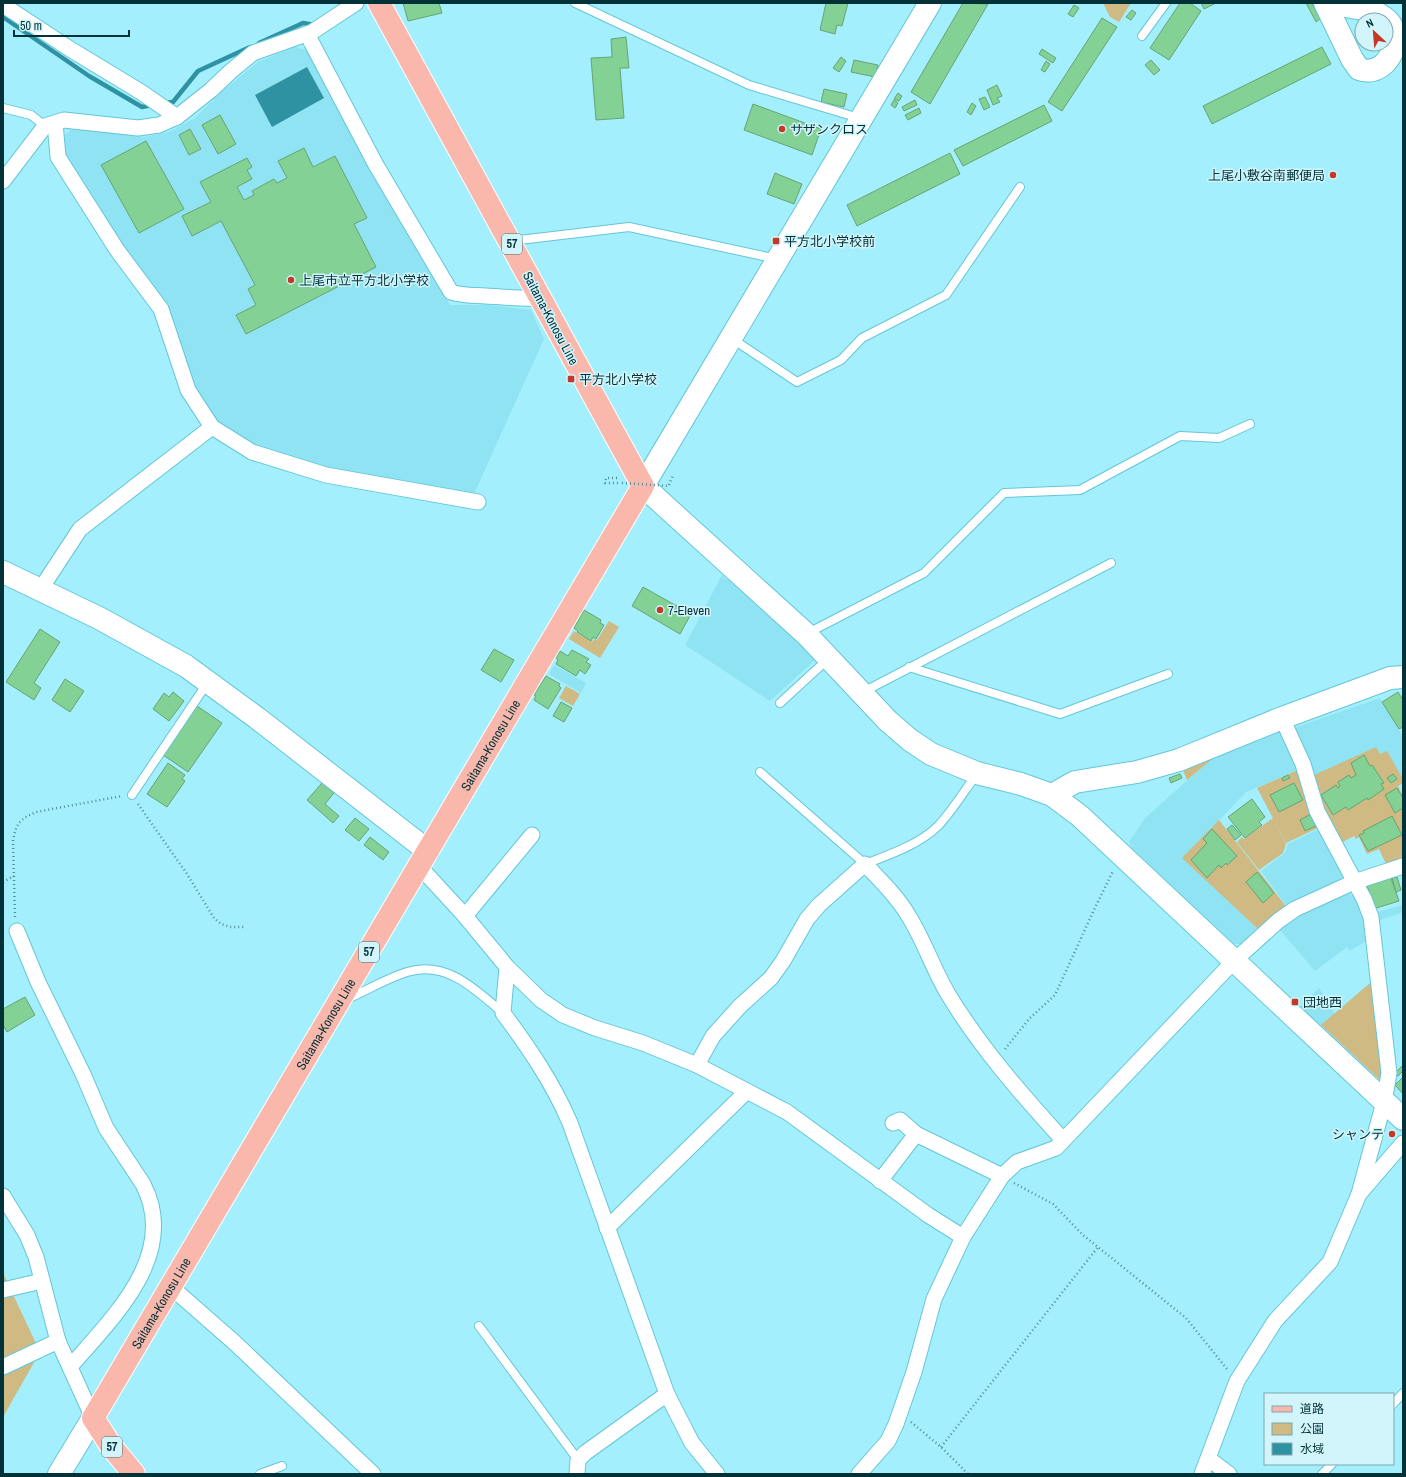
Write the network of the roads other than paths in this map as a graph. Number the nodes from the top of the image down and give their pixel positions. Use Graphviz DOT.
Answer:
graph roads {
  1 [pos="356,3"];
  2 [pos="379,3"];
  3 [pos="575,3"];
  4 [pos="930,3"];
  5 [pos="1166,3"];
  6 [pos="1325,3"];
  7 [pos="1335,3"];
  8 [pos="3,5"];
  9 [pos="306,34"];
  10 [pos="1142,36"];
  11 [pos="3,108"];
  12 [pos="177,117"];
  13 [pos="861,118"];
  14 [pos="50,124"];
  15 [pos="3,181"];
  16 [pos="1020,187"];
  17 [pos="510,242"];
  18 [pos="777,259"];
  19 [pos="540,298"];
  20 [pos="730,338"];
  21 [pos="1250,424"];
  22 [pos="212,427"];
  23 [pos="633,485"];
  24 [pos="478,502"];
  25 [pos="1111,563"];
  26 [pos="3,572"];
  27 [pos="40,590"];
  28 [pos="806,634"];
  29 [pos="829,659"];
  30 [pos="909,667"];
  31 [pos="1168,674"];
  32 [pos="1403,677"];
  33 [pos="209,682"];
  34 [pos="861,693"];
  35 [pos="780,703"];
  36 [pos="1282,718"];
  37 [pos="760,772"];
  38 [pos="977,773"];
  39 [pos="132,795"];
  40 [pos="1052,795"];
  41 [pos="532,835"];
  42 [pos="423,859"];
  43 [pos="865,864"];
  44 [pos="1403,866"];
  45 [pos="1354,882"];
  46 [pos="465,916"];
  47 [pos="17,931"];
  48 [pos="1234,961"];
  49 [pos="507,967"];
  50 [pos="339,1002"];
  51 [pos="503,1013"];
  52 [pos="697,1065"];
  53 [pos="746,1092"];
  54 [pos="1384,1102"];
  55 [pos="1403,1119"];
  56 [pos="893,1123"];
  57 [pos="916,1134"];
  58 [pos="1063,1140"];
  59 [pos="1403,1143"];
  60 [pos="1002,1176"];
  61 [pos="880,1181"];
  62 [pos="1359,1194"];
  63 [pos="3,1196"];
  64 [pos="607,1228"];
  65 [pos="963,1236"];
  66 [pos="42,1281"];
  67 [pos="170,1286"];
  68 [pos="3,1290"];
  69 [pos="479,1326"];
  70 [pos="58,1341"];
  71 [pos="3,1367"];
  72 [pos="70,1367"];
  73 [pos="1403,1393"];
  74 [pos="667,1394"];
  75 [pos="1394,1403"];
  76 [pos="93,1418"];
  77 [pos="1209,1459"];
  78 [pos="1331,1465"];
  79 [pos="282,1466"];
  80 [pos="577,1467"];
  81 [pos="59,1474"];
  82 [pos="134,1474"];
  83 [pos="260,1474"];
  84 [pos="373,1474"];
  85 [pos="717,1474"];
  86 [pos="859,1474"];
  87 [pos="1202,1474"];
  88 [pos="1229,1474"];
  89 [pos="1322,1474"];
  1 -- 9 [label="street"];
  2 -- 17 [label="main road, Saitama-Konosu Line / 57"];
  3 -- 13 [label="lane"];
  4 -- 13 [label="street"];
  5 -- 10 [label="lane"];
  6 -- 7 [label="street"];
  8 -- 12 [label="street"];
  9 -- 12 [label="street"];
  9 -- 19 [label="street"];
  11 -- 14 [label="lane"];
  12 -- 14 [label="street"];
  13 -- 18 [label="street"];
  14 -- 15 [label="street"];
  14 -- 22 [label="street"];
  16 -- 20 [label="lane"];
  17 -- 18 [label="lane"];
  17 -- 19 [label="main road, Saitama-Konosu Line / 57"];
  18 -- 20 [label="street"];
  19 -- 23 [label="main road, Saitama-Konosu Line / 57"];
  20 -- 23 [label="street"];
  21 -- 28 [label="lane"];
  22 -- 24 [label="street"];
  22 -- 27 [label="street"];
  23 -- 28 [label="street"];
  23 -- 42 [label="main road, Saitama-Konosu Line / 57"];
  25 -- 30 [label="lane"];
  26 -- 27 [label="street"];
  27 -- 33 [label="street"];
  28 -- 29 [label="street"];
  29 -- 34 [label="street"];
  29 -- 35 [label="lane"];
  30 -- 31 [label="lane"];
  30 -- 34 [label="lane"];
  32 -- 36 [label="street"];
  33 -- 39 [label="lane"];
  33 -- 42 [label="street"];
  34 -- 38 [label="street"];
  36 -- 40 [label="street"];
  36 -- 45 [label="street"];
  37 -- 43 [label="lane"];
  38 -- 40 [label="street"];
  38 -- 43 [label="lane"];
  40 -- 48 [label="street"];
  41 -- 46 [label="street"];
  42 -- 46 [label="street"];
  42 -- 50 [label="main road, Saitama-Konosu Line / 57"];
  43 -- 52 [label="street"];
  43 -- 58 [label="street"];
  44 -- 45 [label="street"];
  45 -- 48 [label="street"];
  45 -- 54 [label="street"];
  46 -- 49 [label="street"];
  47 -- 72 [label="street"];
  48 -- 54 [label="street"];
  48 -- 58 [label="street"];
  49 -- 51 [label="street"];
  49 -- 52 [label="street"];
  50 -- 51 [label="lane"];
  50 -- 67 [label="main road, Saitama-Konosu Line / 57"];
  51 -- 64 [label="street"];
  52 -- 53 [label="street"];
  53 -- 61 [label="street"];
  53 -- 64 [label="street"];
  54 -- 55 [label="street"];
  54 -- 62 [label="street"];
  56 -- 57 [label="street"];
  57 -- 60 [label="street"];
  57 -- 61 [label="street"];
  58 -- 60 [label="street"];
  59 -- 62 [label="street"];
  60 -- 65 [label="street"];
  61 -- 65 [label="street"];
  62 -- 77 [label="street"];
  63 -- 66 [label="street"];
  64 -- 74 [label="street"];
  65 -- 86 [label="street"];
  66 -- 68 [label="street"];
  66 -- 70 [label="street"];
  67 -- 76 [label="main road, Saitama-Konosu Line / 57"];
  67 -- 84 [label="street"];
  69 -- 80 [label="lane"];
  70 -- 71 [label="street"];
  70 -- 72 [label="street"];
  72 -- 76 [label="street"];
  73 -- 75 [label="lane"];
  74 -- 80 [label="street"];
  74 -- 85 [label="street"];
  76 -- 81 [label="street"];
  76 -- 82 [label="main road, 57"];
  77 -- 87 [label="street"];
  77 -- 88 [label="street"];
  78 -- 89 [label="lane"];
  79 -- 83 [label="lane"];
}
